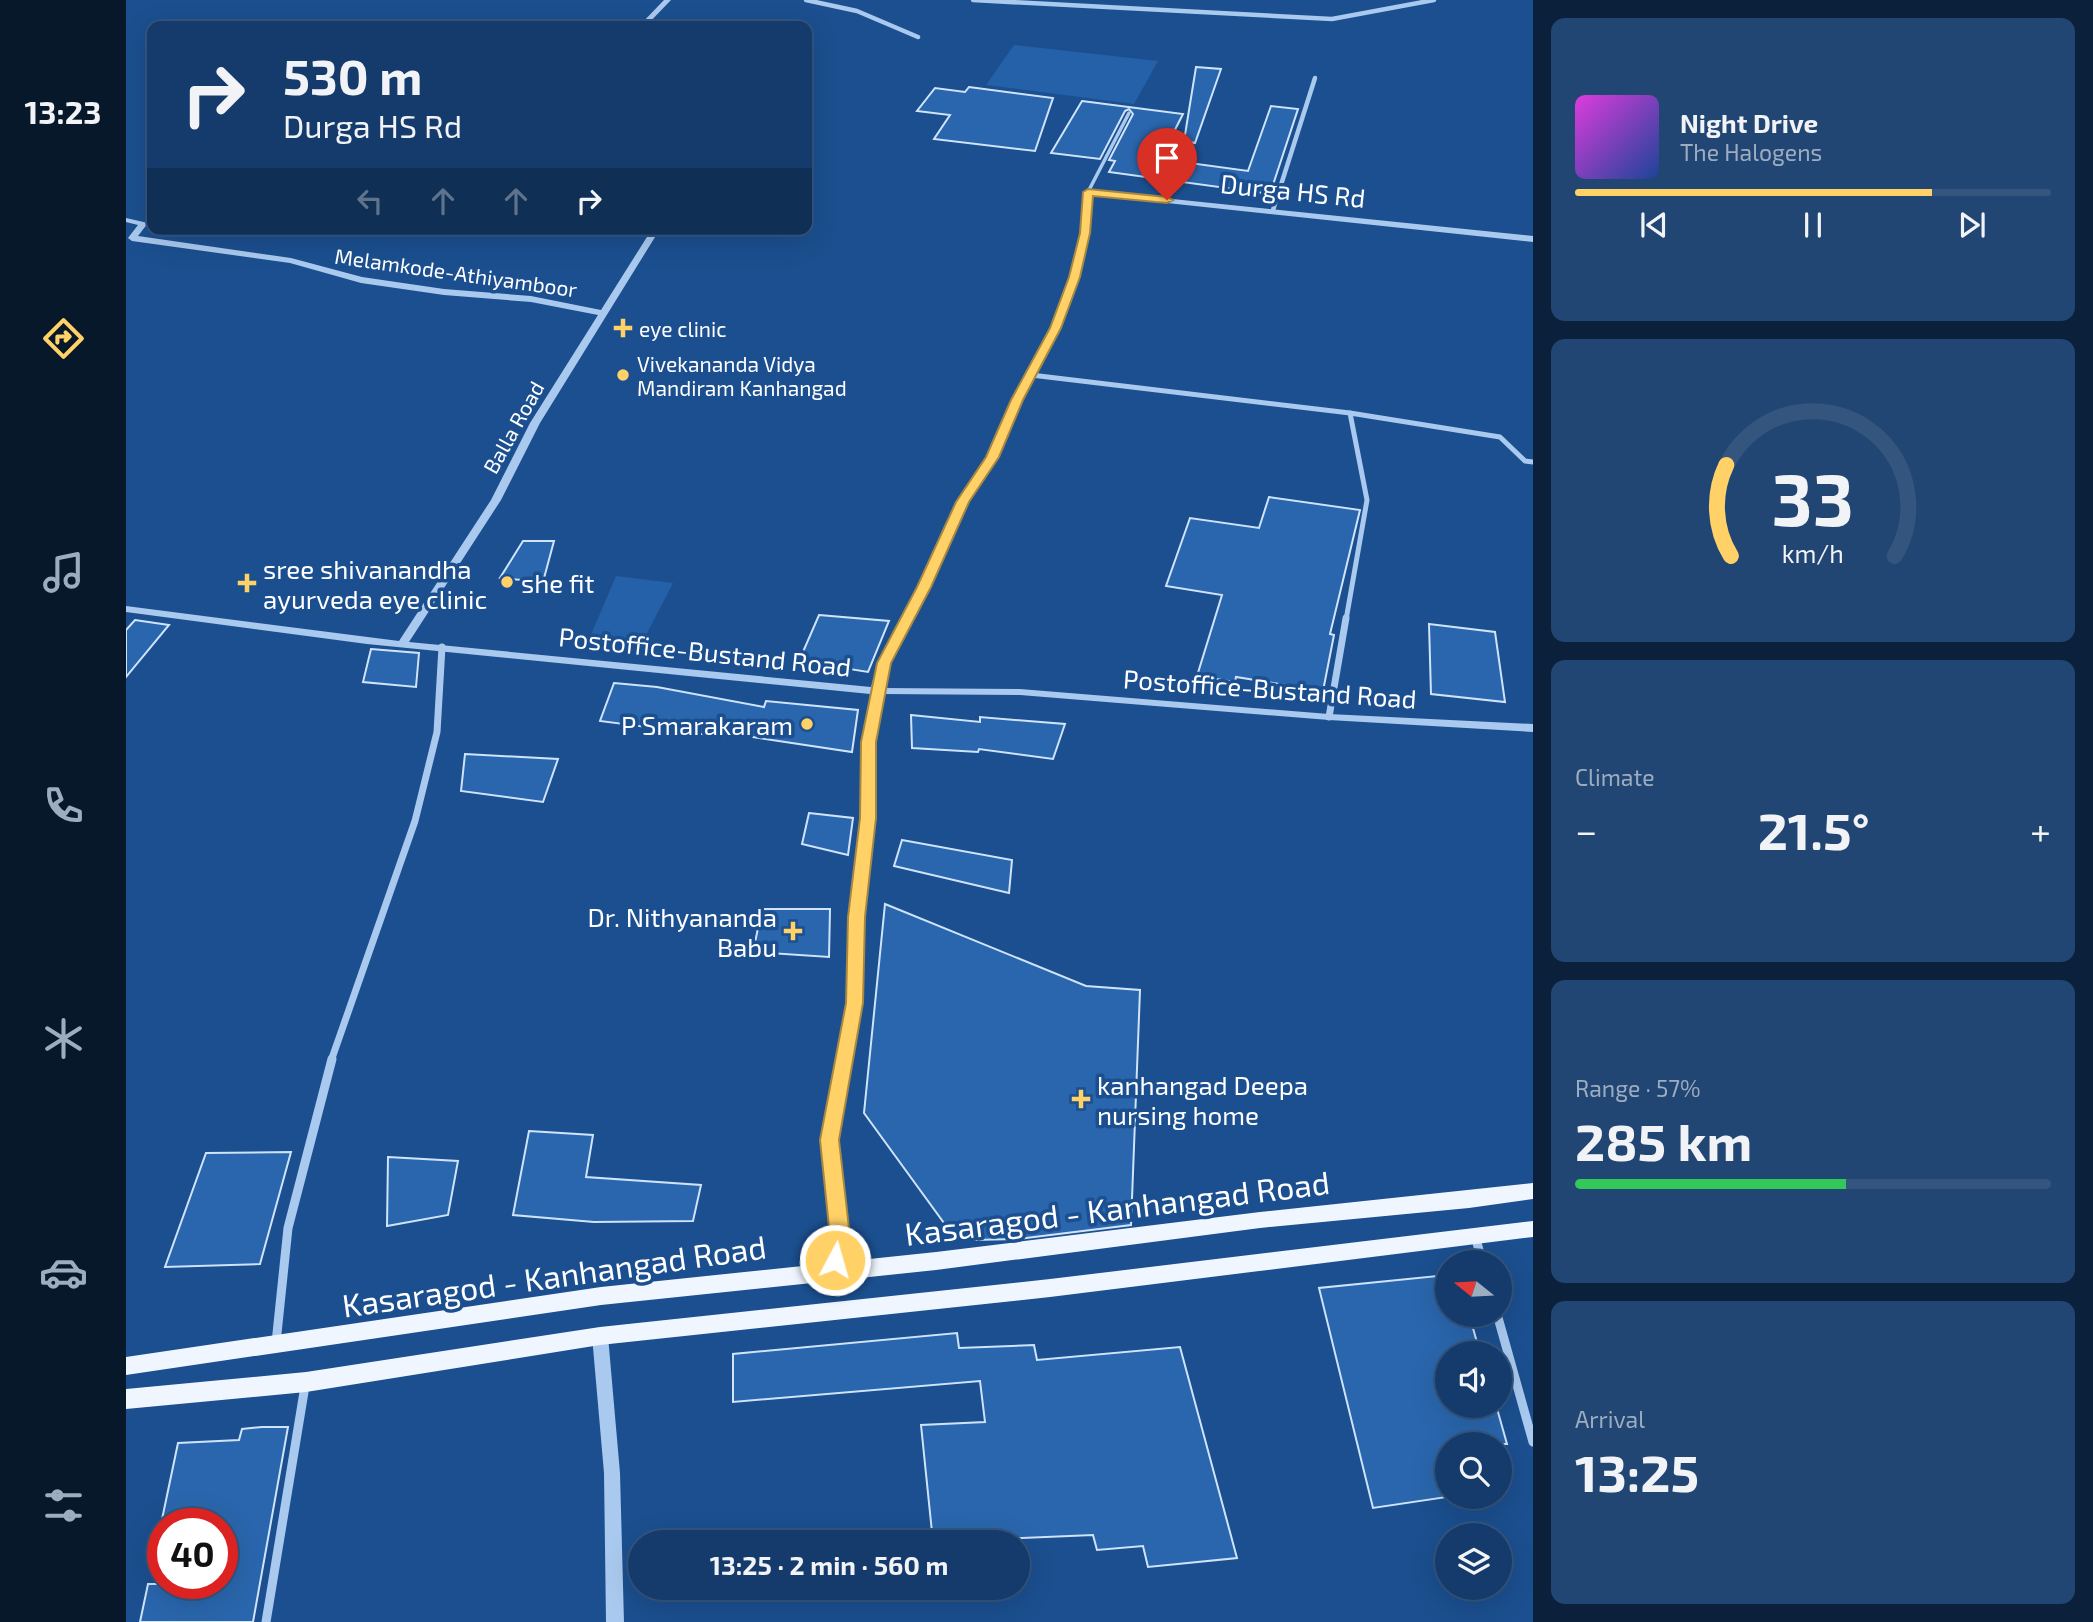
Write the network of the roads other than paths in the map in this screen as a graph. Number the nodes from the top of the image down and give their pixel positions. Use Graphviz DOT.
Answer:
graph roads {
  1 [pos="668,0"];
  2 [pos="806,0"];
  3 [pos="973,0"];
  4 [pos="994,0"];
  5 [pos="1434,0"];
  6 [pos="647,21"];
  7 [pos="918,37"];
  8 [pos="1315,78"];
  9 [pos="1129,113"];
  10 [pos="1088,192"];
  11 [pos="1273,210"];
  12 [pos="126,220"];
  13 [pos="652,235"];
  14 [pos="1533,239"];
  15 [pos="604,313"];
  16 [pos="1031,375"];
  17 [pos="1350,412"];
  18 [pos="1533,462"];
  19 [pos="126,609"];
  20 [pos="403,643"];
  21 [pos="442,647"];
  22 [pos="876,691"];
  23 [pos="1329,717"];
  24 [pos="1533,728"];
  25 [pos="1533,1191"];
  26 [pos="1533,1229"];
  27 [pos="1474,1235"];
  28 [pos="1478,1250"];
  29 [pos="828,1270"];
  30 [pos="1501,1327"];
  31 [pos="600,1336"];
  32 [pos="276,1344"];
  33 [pos="126,1366"];
  34 [pos="306,1382"];
  35 [pos="126,1399"];
  36 [pos="1533,1442"];
  37 [pos="267,1622"];
  38 [pos="615,1622"];
  1 -- 6 [label="street"];
  2 -- 7 [label="street"];
  3 -- 4 [label="street"];
  4 -- 5 [label="street"];
  8 -- 11 [label="street"];
  9 -- 10 [label="lane"];
  10 -- 11 [label="street, Durga HS Rd"];
  10 -- 16 [label="street"];
  11 -- 14 [label="street, Durga HS Rd"];
  12 -- 15 [label="street, Melamkode-Athiyamboor"];
  13 -- 15 [label="street, Balla Road"];
  15 -- 20 [label="street, Balla Road"];
  16 -- 17 [label="street"];
  16 -- 22 [label="street"];
  17 -- 18 [label="street"];
  17 -- 23 [label="street"];
  19 -- 20 [label="street, Postoffice-Bustand Road"];
  20 -- 21 [label="street, Postoffice-Bustand Road"];
  21 -- 22 [label="street, Postoffice-Bustand Road"];
  21 -- 32 [label="street"];
  22 -- 23 [label="street, Postoffice-Bustand Road"];
  22 -- 29 [label="street"];
  23 -- 24 [label="street, Postoffice-Bustand Road"];
  25 -- 29 [label="main road, Kasaragod - Kanhangad Road"];
  26 -- 27 [label="main road"];
  27 -- 28 [label="street"];
  27 -- 31 [label="main road"];
  29 -- 32 [label="main road, Kasaragod - Kanhangad Road"];
  30 -- 36 [label="street"];
  31 -- 34 [label="main road"];
  31 -- 38 [label="street"];
  32 -- 33 [label="main road, Kasaragod - Kanhangad Road"];
  34 -- 35 [label="main road"];
  34 -- 37 [label="street"];
}
